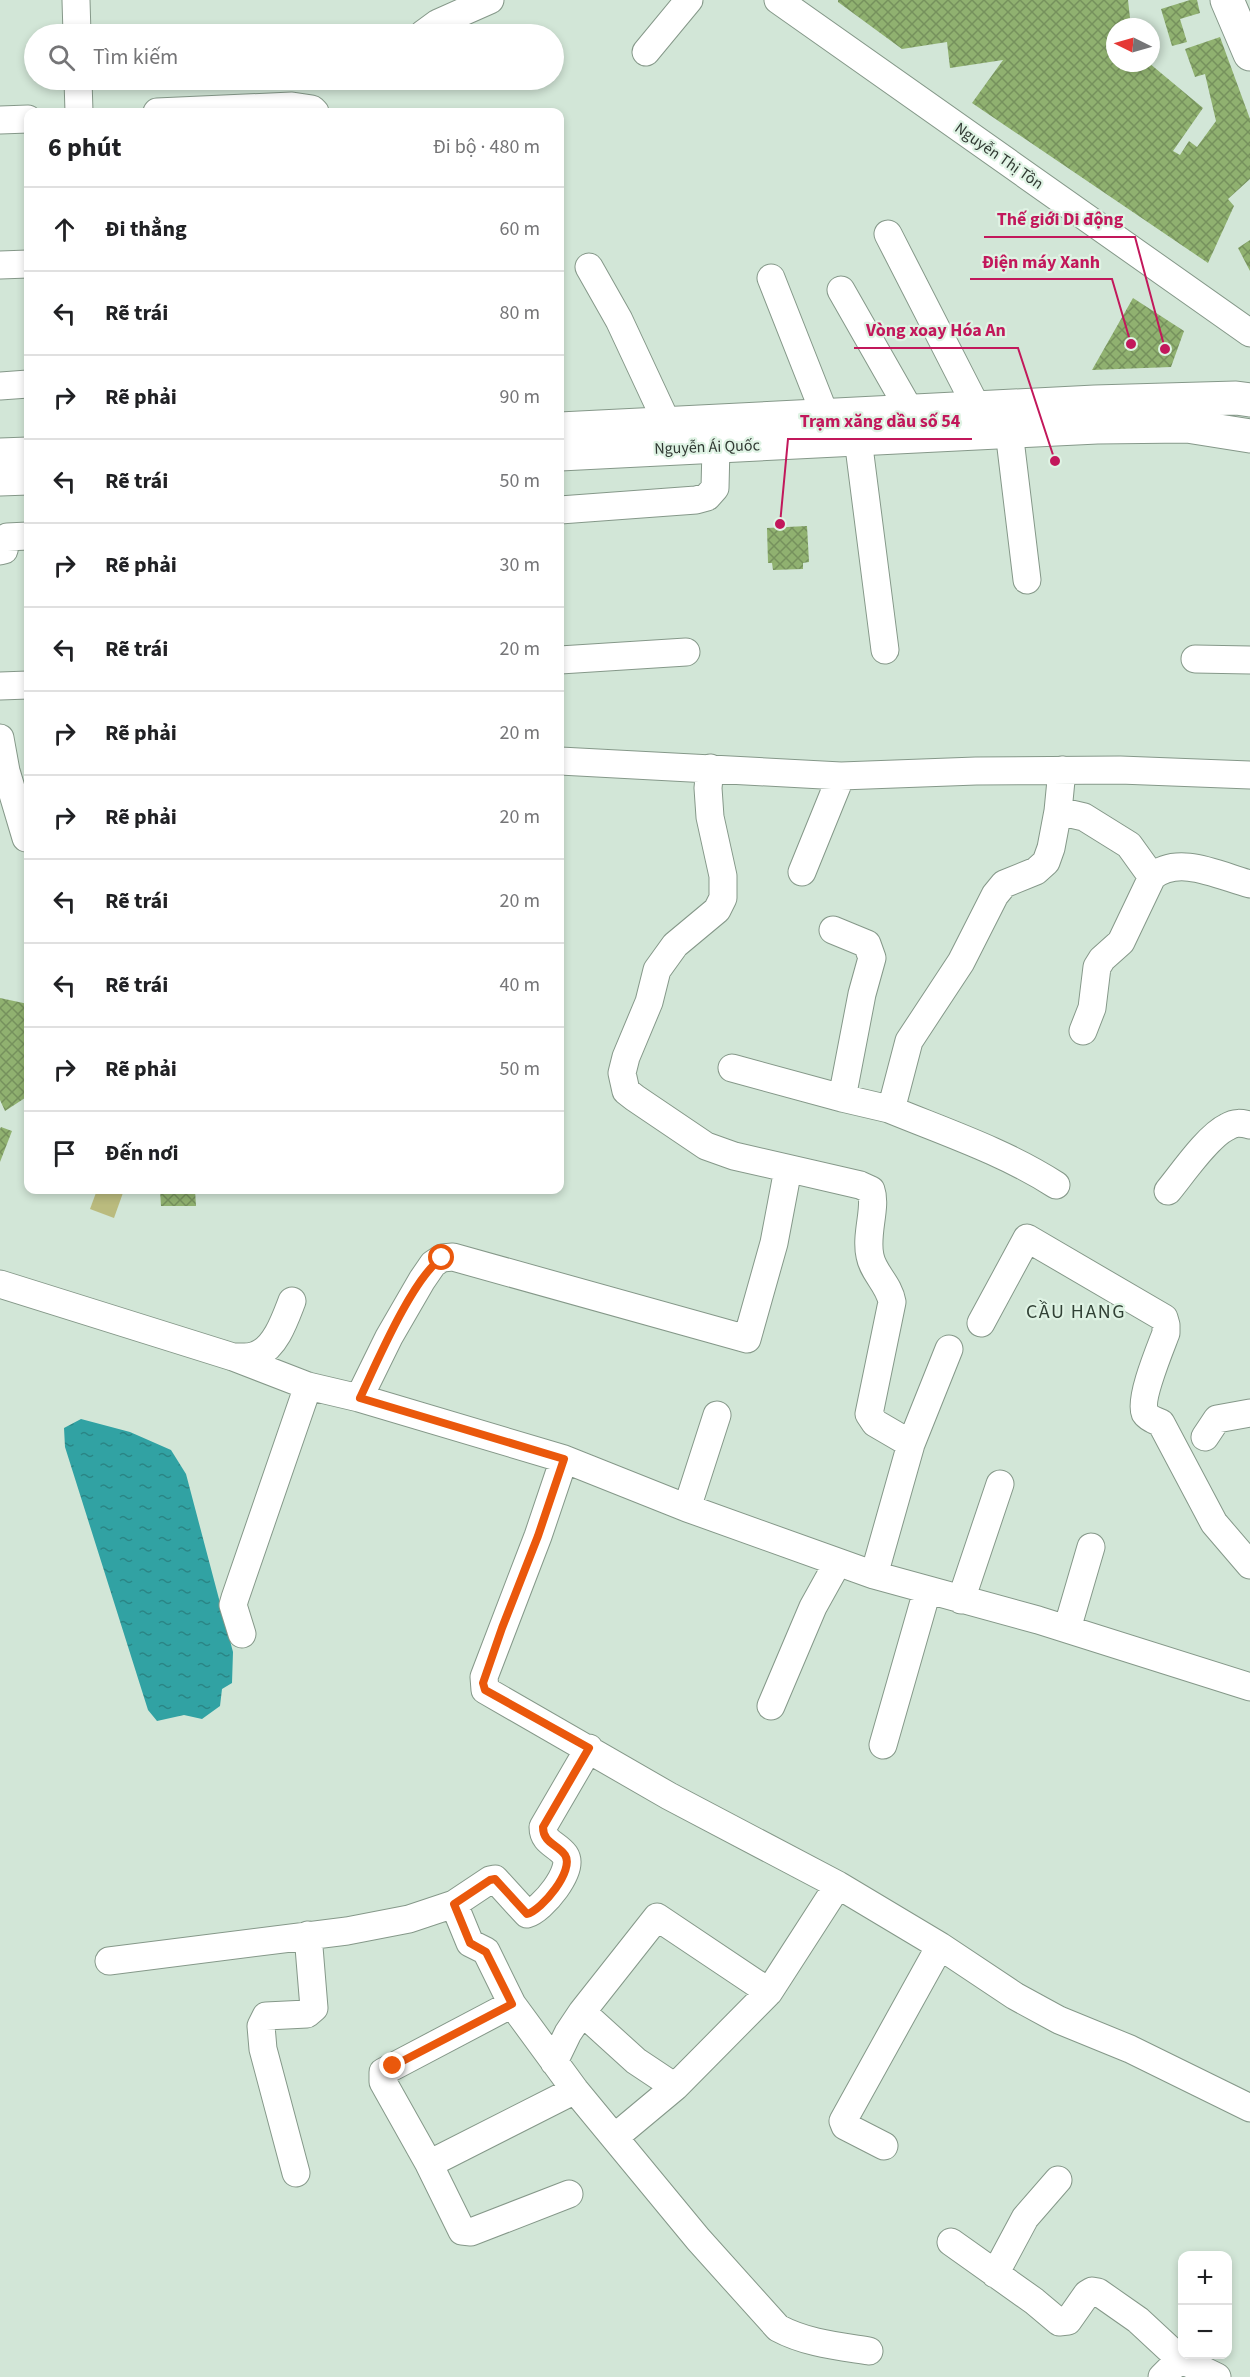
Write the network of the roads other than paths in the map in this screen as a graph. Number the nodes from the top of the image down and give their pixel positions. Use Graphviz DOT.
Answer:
graph roads {
  1 [pos="76,0"];
  2 [pos="490,0"];
  3 [pos="689,0"];
  4 [pos="778,0"];
  5 [pos="1227,0"];
  6 [pos="77,24"];
  7 [pos="437,24"];
  8 [pos="646,52"];
  9 [pos="1250,54"];
  10 [pos="78,90"];
  11 [pos="79,108"];
  12 [pos="247,108"];
  13 [pos="305,108"];
  14 [pos="24,119"];
  15 [pos="0,120"];
  16 [pos="888,234"];
  17 [pos="24,264"];
  18 [pos="0,265"];
  19 [pos="589,267"];
  20 [pos="771,278"];
  21 [pos="841,290"];
  22 [pos="1250,333"];
  23 [pos="24,384"];
  24 [pos="0,386"];
  25 [pos="1245,394"];
  26 [pos="977,408"];
  27 [pos="910,411"];
  28 [pos="825,415"];
  29 [pos="667,423"];
  30 [pos="564,429"];
  31 [pos="765,431"];
  32 [pos="1009,432"];
  33 [pos="1250,435"];
  34 [pos="858,439"];
  35 [pos="716,447"];
  36 [pos="24,454"];
  37 [pos="564,454"];
  38 [pos="0,455"];
  39 [pos="24,478"];
  40 [pos="0,479"];
  41 [pos="564,510"];
  42 [pos="24,536"];
  43 [pos="0,551"];
  44 [pos="1027,580"];
  45 [pos="885,650"];
  46 [pos="686,652"];
  47 [pos="1195,659"];
  48 [pos="564,660"];
  49 [pos="1250,660"];
  50 [pos="24,685"];
  51 [pos="0,686"];
  52 [pos="0,738"];
  53 [pos="564,762"];
  54 [pos="710,768"];
  55 [pos="1062,770"];
  56 [pos="1250,775"];
  57 [pos="841,776"];
  58 [pos="1058,811"];
  59 [pos="24,831"];
  60 [pos="802,872"];
  61 [pos="1152,877"];
  62 [pos="1250,884"];
  63 [pos="834,930"];
  64 [pos="1083,1031"];
  65 [pos="732,1068"];
  66 [pos="842,1098"];
  67 [pos="888,1109"];
  68 [pos="1250,1125"];
  69 [pos="788,1168"];
  70 [pos="1056,1185"];
  71 [pos="1168,1191"];
  72 [pos="0,1284"];
  73 [pos="292,1301"];
  74 [pos="981,1323"];
  75 [pos="949,1349"];
  76 [pos="233,1358"];
  77 [pos="308,1386"];
  78 [pos="360,1398"];
  79 [pos="1250,1413"];
  80 [pos="717,1415"];
  81 [pos="1205,1437"];
  82 [pos="911,1444"];
  83 [pos="564,1459"];
  84 [pos="1000,1484"];
  85 [pos="687,1508"];
  86 [pos="1091,1547"];
  87 [pos="838,1562"];
  88 [pos="1250,1565"];
  89 [pos="874,1575"];
  90 [pos="927,1591"];
  91 [pos="961,1600"];
  92 [pos="1067,1629"];
  93 [pos="242,1634"];
  94 [pos="1250,1687"];
  95 [pos="771,1706"];
  96 [pos="883,1745"];
  97 [pos="589,1748"];
  98 [pos="838,1885"];
  99 [pos="454,1904"];
  100 [pos="308,1935"];
  101 [pos="940,1946"];
  102 [pos="108,1960"];
  103 [pos="769,1992"];
  104 [pos="512,2004"];
  105 [pos="582,2012"];
  106 [pos="554,2062"];
  107 [pos="675,2087"];
  108 [pos="575,2090"];
  109 [pos="1250,2108"];
  110 [pos="615,2137"];
  111 [pos="884,2146"];
  112 [pos="429,2163"];
  113 [pos="296,2173"];
  114 [pos="1058,2180"];
  115 [pos="569,2194"];
  116 [pos="951,2242"];
  117 [pos="995,2274"];
  118 [pos="869,2351"];
  119 [pos="1171,2368"];
  120 [pos="1217,2377"];
  1 -- 6 [label="street"];
  2 -- 7 [label="street"];
  3 -- 8 [label="street"];
  4 -- 22 [label="street, Nguyễn Thị Tồn"];
  5 -- 9 [label="main road"];
  10 -- 11 [label="street"];
  12 -- 13 [label="street"];
  14 -- 15 [label="street"];
  16 -- 26 [label="street"];
  17 -- 18 [label="street"];
  19 -- 29 [label="street"];
  20 -- 28 [label="street"];
  21 -- 27 [label="street"];
  23 -- 24 [label="street"];
  25 -- 26 [label="main road, Nguyễn Ái Quốc"];
  26 -- 27 [label="main road, Nguyễn Ái Quốc"];
  27 -- 28 [label="main road, Nguyễn Ái Quốc"];
  28 -- 31 [label="main road, Nguyễn Ái Quốc"];
  29 -- 30 [label="main road, Nguyễn Ái Quốc"];
  29 -- 31 [label="main road, Nguyễn Ái Quốc"];
  31 -- 34 [label="main road, Nguyễn Ái Quốc"];
  31 -- 35 [label="main road, Nguyễn Ái Quốc"];
  32 -- 33 [label="main road, Nguyễn Ái Quốc"];
  32 -- 34 [label="main road, Nguyễn Ái Quốc"];
  32 -- 44 [label="street"];
  34 -- 45 [label="street"];
  35 -- 37 [label="main road, Nguyễn Ái Quốc"];
  35 -- 41 [label="street"];
  36 -- 38 [label="main road"];
  39 -- 40 [label="main road"];
  42 -- 43 [label="street"];
  46 -- 48 [label="street"];
  47 -- 49 [label="street"];
  50 -- 51 [label="street"];
  52 -- 59 [label="street"];
  53 -- 54 [label="street"];
  54 -- 57 [label="street"];
  54 -- 69 [label="street"];
  55 -- 56 [label="street"];
  55 -- 57 [label="street"];
  55 -- 58 [label="street"];
  57 -- 60 [label="street"];
  58 -- 61 [label="street"];
  58 -- 67 [label="street"];
  61 -- 62 [label="street"];
  61 -- 64 [label="street"];
  63 -- 66 [label="street"];
  65 -- 66 [label="street"];
  66 -- 67 [label="street"];
  67 -- 70 [label="street"];
  68 -- 71 [label="street"];
  69 -- 78 [label="street"];
  69 -- 82 [label="street"];
  72 -- 76 [label="street"];
  73 -- 76 [label="street"];
  74 -- 88 [label="street"];
  75 -- 82 [label="street"];
  76 -- 77 [label="street"];
  77 -- 78 [label="street"];
  77 -- 93 [label="street"];
  78 -- 83 [label="street"];
  79 -- 81 [label="street"];
  80 -- 85 [label="street"];
  82 -- 89 [label="street"];
  83 -- 85 [label="street"];
  83 -- 97 [label="street"];
  84 -- 91 [label="street"];
  85 -- 87 [label="street"];
  86 -- 92 [label="street"];
  87 -- 89 [label="street"];
  87 -- 95 [label="street"];
  89 -- 90 [label="street"];
  90 -- 91 [label="street"];
  90 -- 96 [label="street"];
  91 -- 92 [label="street"];
  92 -- 94 [label="street"];
  97 -- 98 [label="street"];
  97 -- 99 [label="street"];
  98 -- 101 [label="street"];
  98 -- 103 [label="street"];
  99 -- 100 [label="street"];
  99 -- 104 [label="street"];
  100 -- 102 [label="street"];
  100 -- 113 [label="street"];
  101 -- 109 [label="street"];
  101 -- 111 [label="street"];
  103 -- 105 [label="street"];
  103 -- 107 [label="street"];
  104 -- 106 [label="street"];
  104 -- 112 [label="street"];
  105 -- 106 [label="street"];
  105 -- 107 [label="street"];
  106 -- 108 [label="street"];
  107 -- 110 [label="street"];
  108 -- 110 [label="street"];
  108 -- 112 [label="street"];
  110 -- 118 [label="street"];
  112 -- 115 [label="street"];
  114 -- 117 [label="street"];
  116 -- 117 [label="street"];
  117 -- 119 [label="street"];
  119 -- 120 [label="street"];
}
